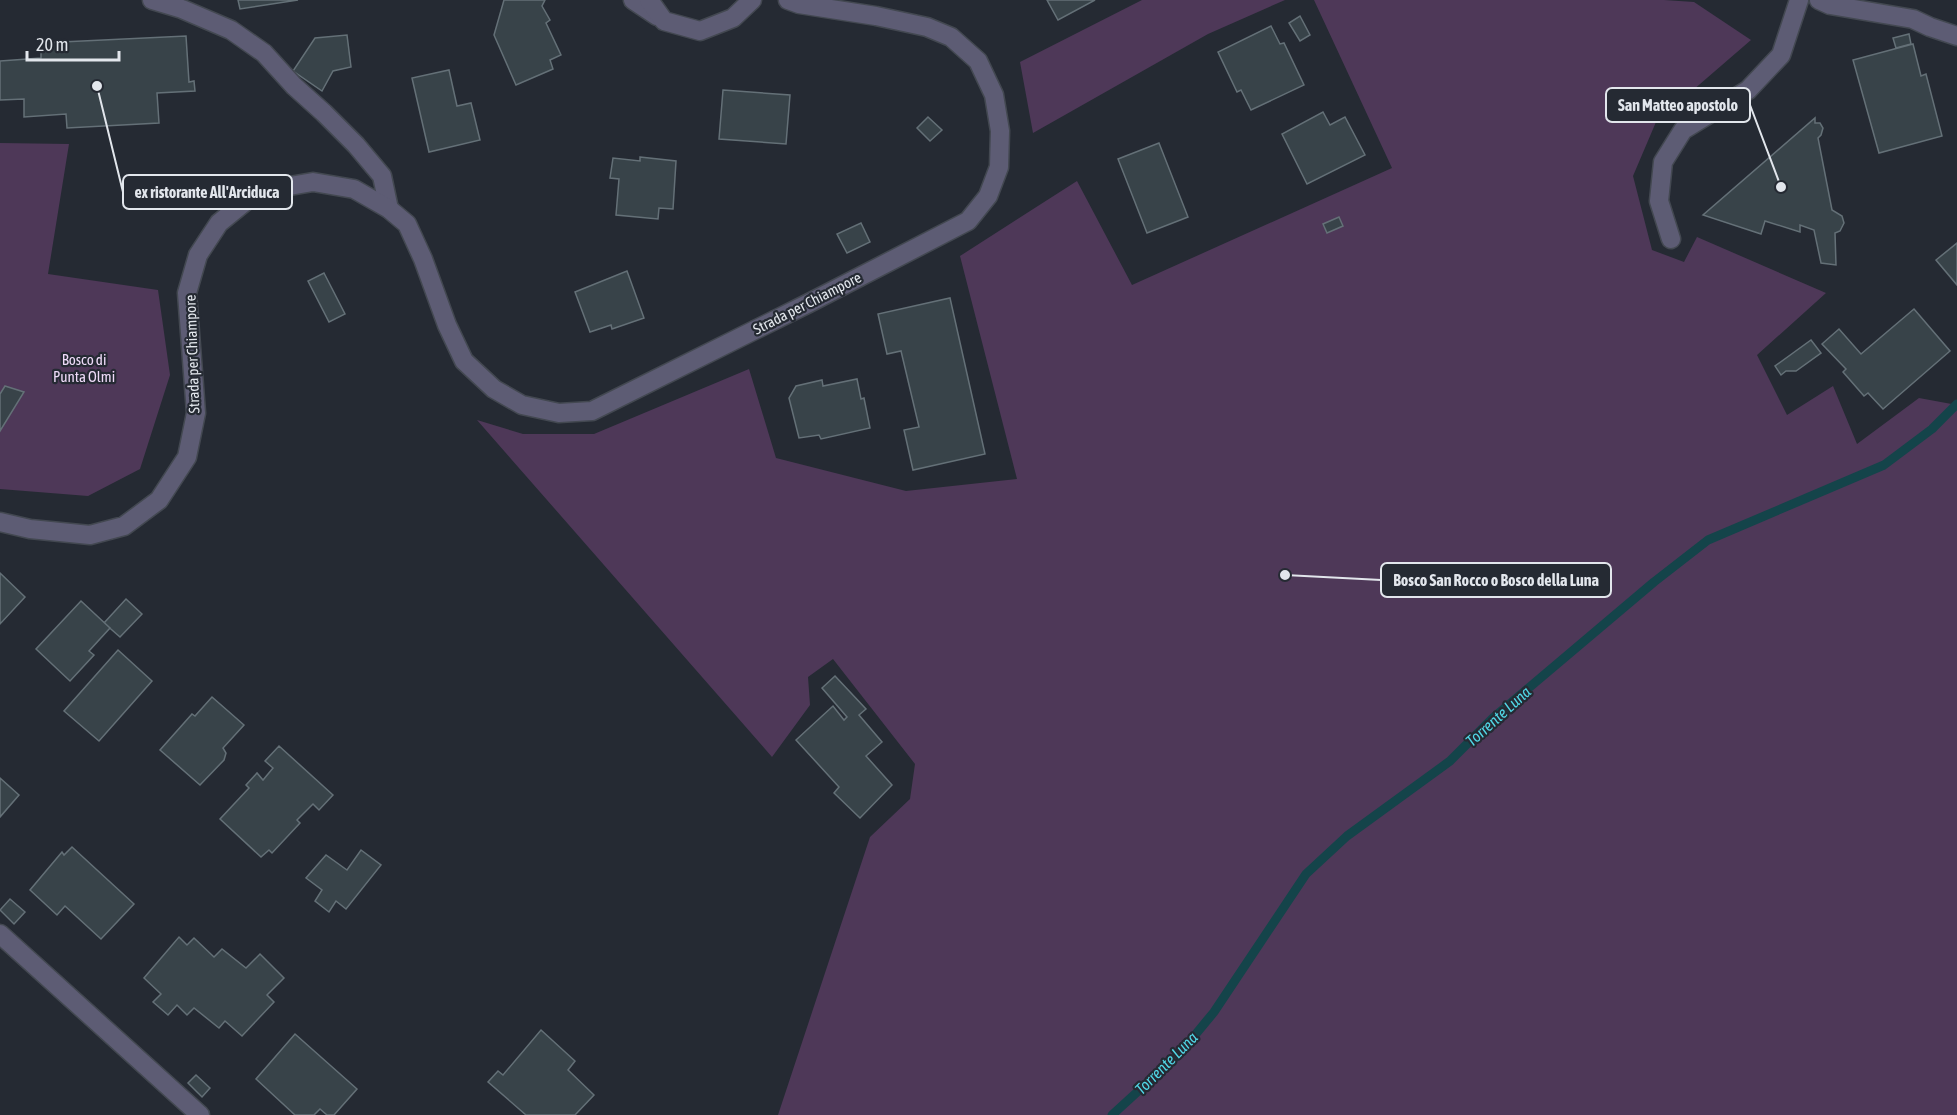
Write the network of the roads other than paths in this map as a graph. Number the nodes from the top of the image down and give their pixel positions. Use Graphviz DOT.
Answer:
graph roads {
  1 [pos="152,0"];
  2 [pos="633,0"];
  3 [pos="649,0"];
  4 [pos="752,0"];
  5 [pos="788,0"];
  6 [pos="1799,0"];
  7 [pos="1819,0"];
  8 [pos="664,21"];
  9 [pos="1957,36"];
  10 [pos="389,209"];
  11 [pos="1671,239"];
  12 [pos="0,522"];
  13 [pos="0,934"];
  14 [pos="200,1115"];
  1 -- 10 [label="street"];
  2 -- 8 [label="street"];
  3 -- 8 [label="street"];
  4 -- 8 [label="street"];
  5 -- 10 [label="street, Strada per Chiampore"];
  6 -- 11 [label="street"];
  7 -- 9 [label="street"];
  10 -- 12 [label="street, Strada per Chiampore"];
  13 -- 14 [label="street"];
}
